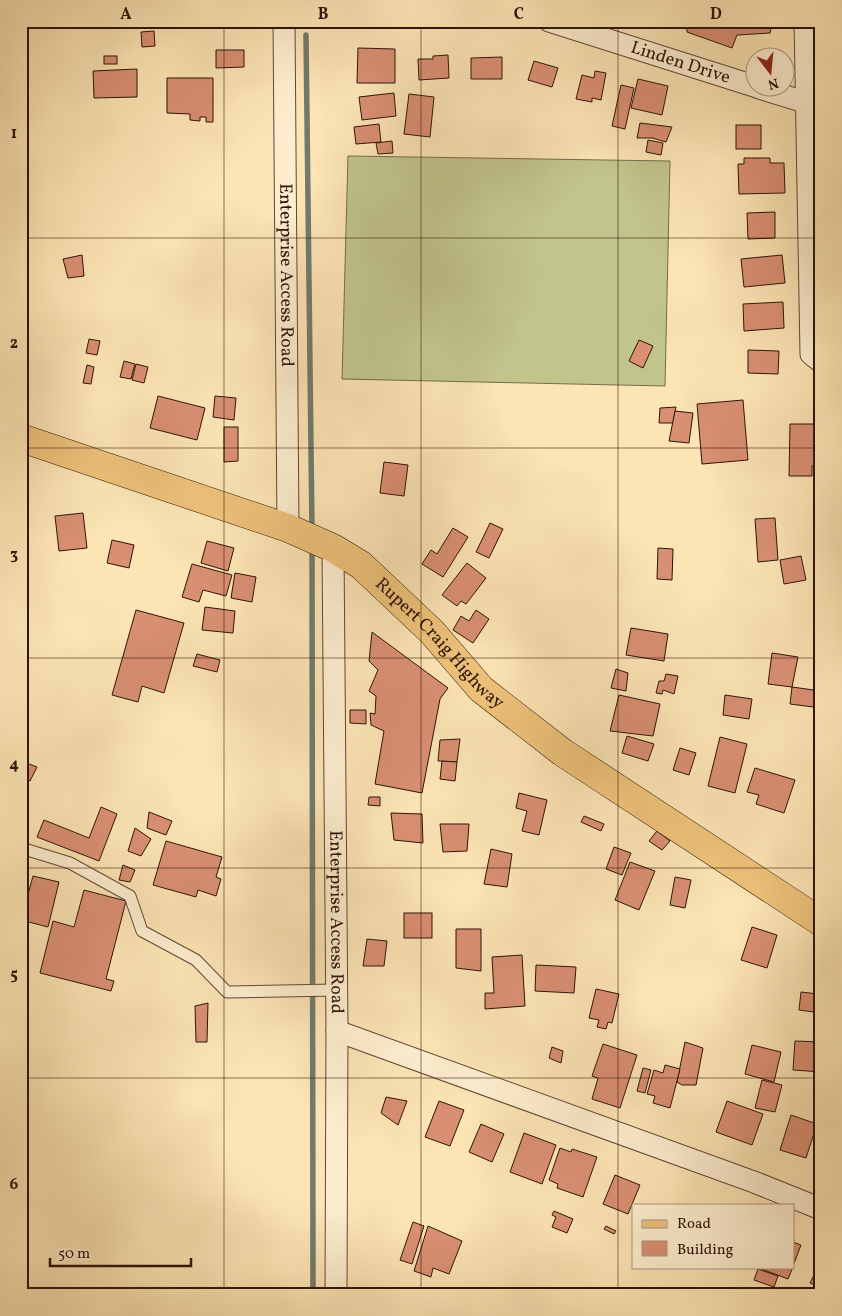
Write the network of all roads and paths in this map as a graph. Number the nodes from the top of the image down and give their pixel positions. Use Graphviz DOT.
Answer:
graph roads {
  1 [pos="284,21"];
  2 [pos="550,21"];
  3 [pos="805,21"];
  4 [pos="744,83"];
  5 [pos="793,98"];
  6 [pos="814,104"];
  7 [pos="821,362"];
  8 [pos="21,438"];
  9 [pos="288,528"];
  10 [pos="333,548"];
  11 [pos="21,848"];
  12 [pos="821,922"];
  13 [pos="336,990"];
  14 [pos="337,1031"];
  15 [pos="821,1209"];
  16 [pos="336,1295"];
  1 -- 9 [label="street, Enterprise Access Road"];
  2 -- 4 [label="street, Linden Drive"];
  3 -- 6 [label="street"];
  5 -- 6 [label="street"];
  6 -- 7 [label="street"];
  8 -- 9 [label="main road, Rupert Craig Highway"];
  9 -- 10 [label="main road, Rupert Craig Highway"];
  10 -- 12 [label="main road, Rupert Craig Highway"];
  10 -- 13 [label="street, Enterprise Access Road"];
  11 -- 13 [label="lane"];
  13 -- 14 [label="street, Enterprise Access Road"];
  14 -- 15 [label="street"];
  14 -- 16 [label="street, Enterprise Access Road"];
}
